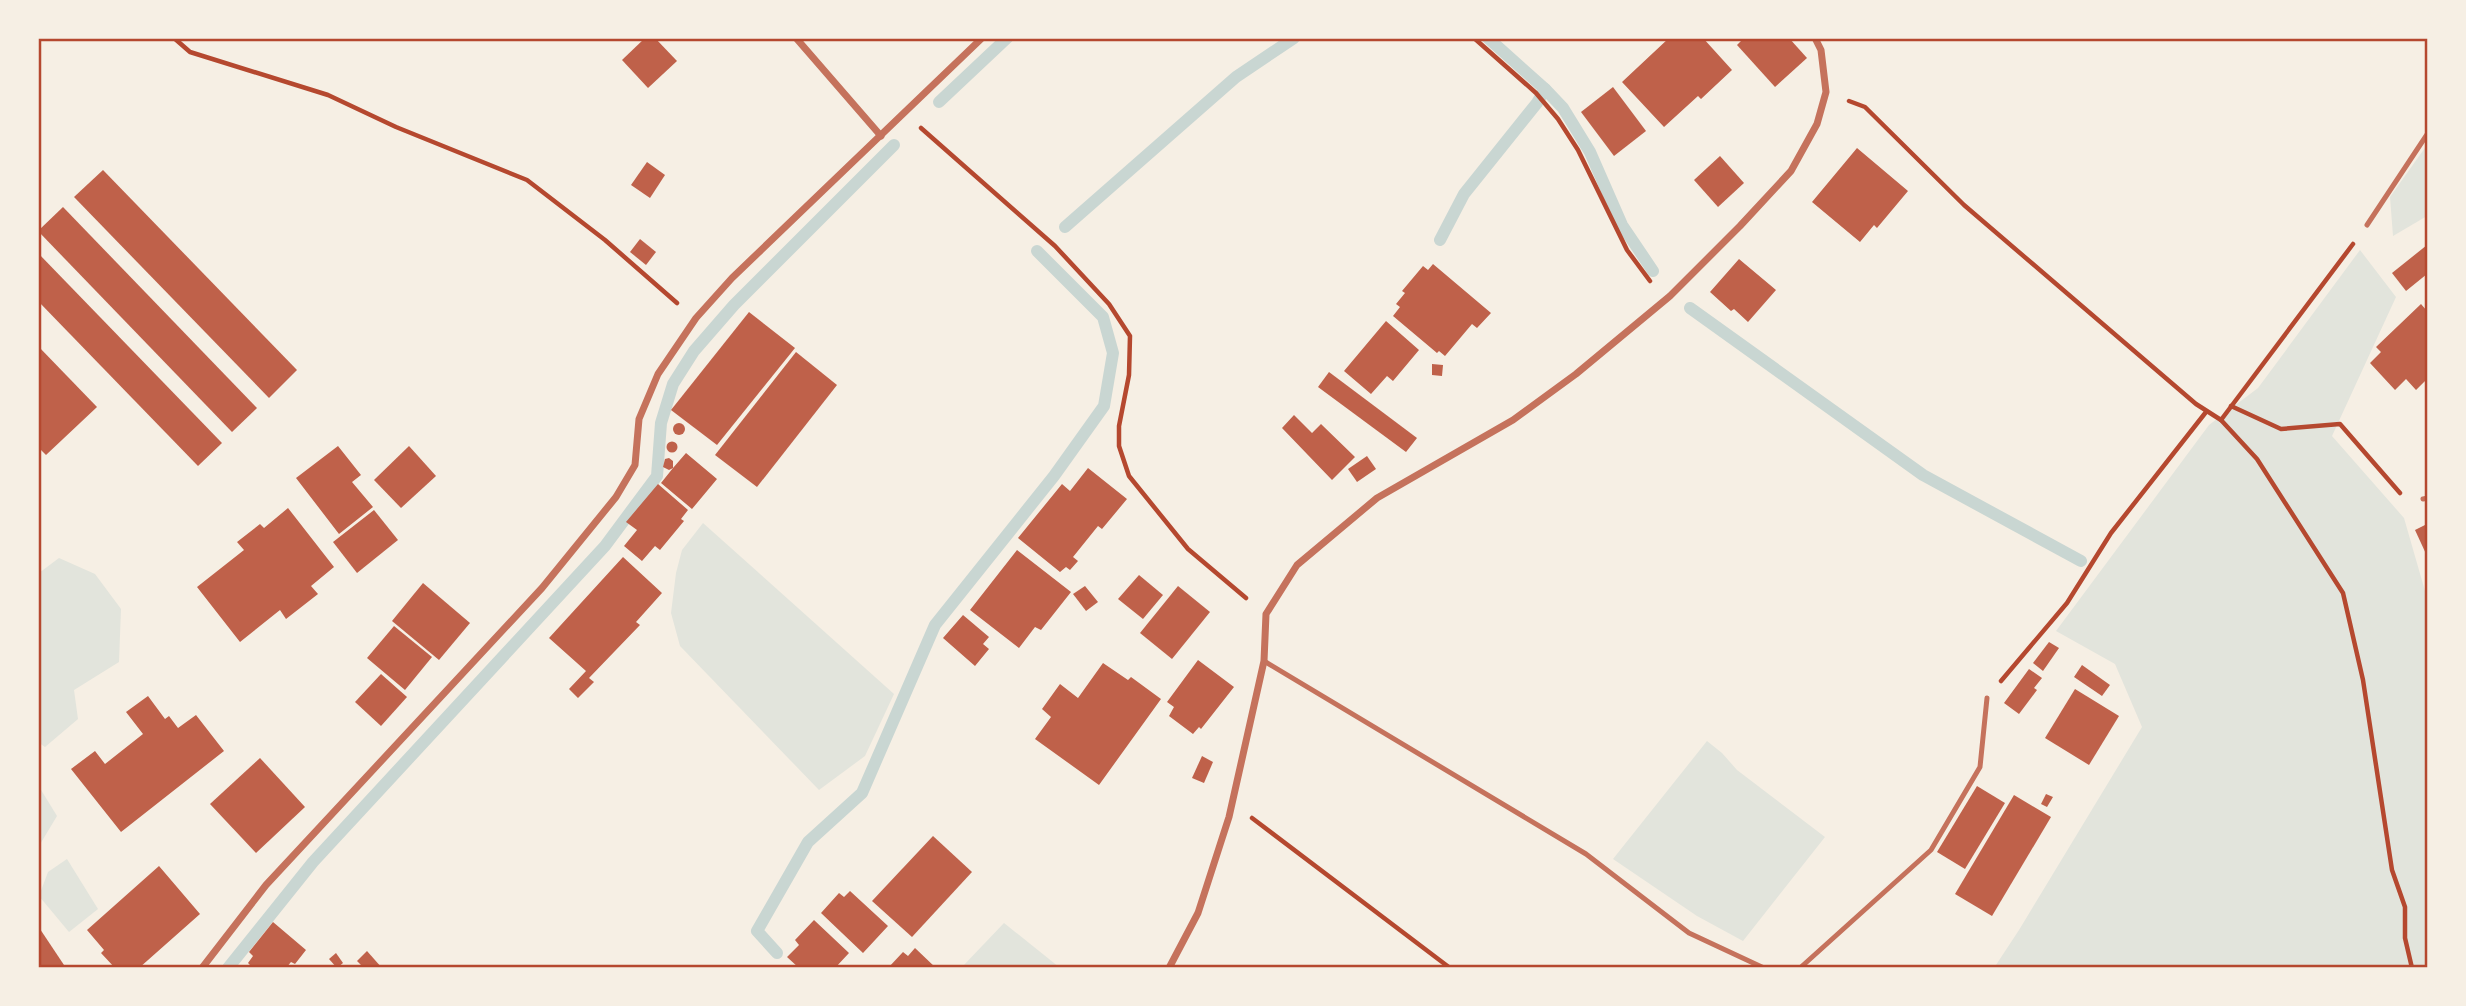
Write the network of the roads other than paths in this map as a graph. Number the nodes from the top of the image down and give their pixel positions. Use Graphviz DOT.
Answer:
graph roads {
  1 [pos="796,38"];
  2 [pos="982,38"];
  3 [pos="1815,38"];
  4 [pos="2427,133"];
  5 [pos="881,136"];
  6 [pos="2367,225"];
  7 [pos="1264,661"];
  8 [pos="1987,698"];
  9 [pos="202,968"];
  10 [pos="1169,968"];
  11 [pos="1764,968"];
  12 [pos="1800,968"];
  1 -- 5 [label="street"];
  2 -- 5 [label="street"];
  3 -- 7 [label="street"];
  4 -- 6 [label="lane"];
  5 -- 9 [label="street"];
  7 -- 10 [label="street"];
  7 -- 11 [label="lane"];
  8 -- 12 [label="lane"];
}
